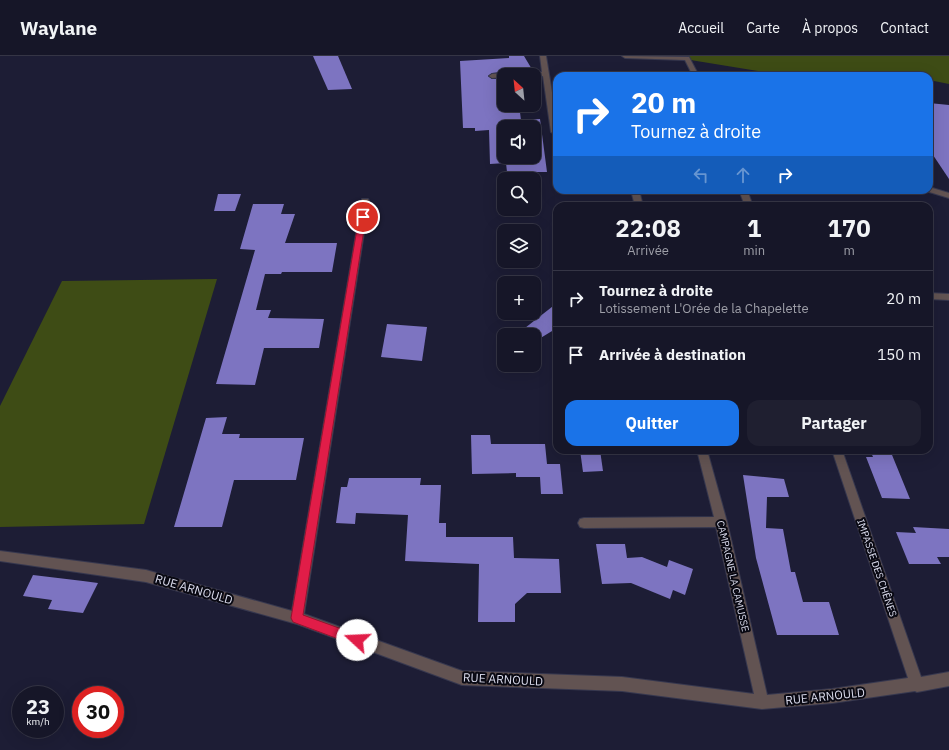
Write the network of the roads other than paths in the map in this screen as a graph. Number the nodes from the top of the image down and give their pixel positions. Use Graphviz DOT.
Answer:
graph roads {
  1 [pos="543,56"];
  2 [pos="625,56"];
  3 [pos="686,57"];
  4 [pos="694,72"];
  5 [pos="541,74"];
  6 [pos="546,74"];
  7 [pos="492,76"];
  8 [pos="497,76"];
  9 [pos="553,119"];
  10 [pos="933,190"];
  11 [pos="949,196"];
  12 [pos="365,201"];
  13 [pos="933,296"];
  14 [pos="949,297"];
  15 [pos="703,454"];
  16 [pos="838,454"];
  17 [pos="584,522"];
  18 [pos="721,522"];
  19 [pos="0,556"];
  20 [pos="296,618"];
  21 [pos="949,680"];
  22 [pos="917,685"];
  23 [pos="762,702"];
  1 -- 6 [label="street"];
  2 -- 3 [label="street"];
  3 -- 4 [label="street"];
  5 -- 6 [label="street"];
  6 -- 9 [label="street"];
  7 -- 8 [label="street"];
  10 -- 11 [label="street"];
  12 -- 20 [label="street"];
  13 -- 14 [label="street"];
  15 -- 18 [label="street, CAMPAGNE LA CAMUSSE"];
  16 -- 22 [label="street, IMPASSE DES CHÊNES"];
  17 -- 18 [label="street"];
  18 -- 23 [label="street, CAMPAGNE LA CAMUSSE"];
  19 -- 20 [label="street, RUE ARNOULD"];
  20 -- 23 [label="street, RUE ARNOULD"];
  21 -- 22 [label="street, RUE ARNOULD"];
  22 -- 23 [label="street, RUE ARNOULD"];
}
